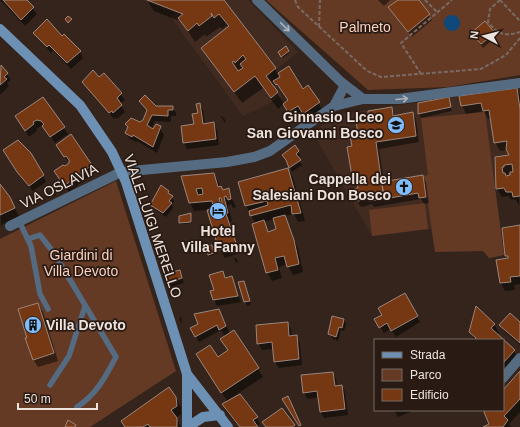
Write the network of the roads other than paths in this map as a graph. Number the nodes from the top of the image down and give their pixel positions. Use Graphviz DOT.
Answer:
graph roads {
  1 [pos="257,0"];
  2 [pos="0,29"];
  3 [pos="520,83"];
  4 [pos="345,85"];
  5 [pos="363,98"];
  6 [pos="334,106"];
  7 [pos="121,172"];
  8 [pos="19,221"];
  9 [pos="10,226"];
  10 [pos="28,239"];
  11 [pos="86,306"];
  12 [pos="48,309"];
  13 [pos="520,358"];
  14 [pos="187,374"];
  15 [pos="504,377"];
  16 [pos="50,385"];
  17 [pos="204,396"];
  18 [pos="188,402"];
  19 [pos="76,407"];
  20 [pos="220,415"];
  21 [pos="188,427"];
  22 [pos="228,427"];
  1 -- 4 [label="street, one-way"];
  2 -- 7 [label="street, VIALE LUIGI MERELLO"];
  5 -- 3 [label="street, one-way"];
  4 -- 5 [label="street"];
  4 -- 6 [label="street"];
  5 -- 6 [label="street"];
  6 -- 7 [label="street"];
  7 -- 8 [label="street, VIA OSLAVIA"];
  7 -- 14 [label="street, VIALE LUIGI MERELLO"];
  8 -- 9 [label="street, VIA OSLAVIA"];
  8 -- 10 [label="lane"];
  10 -- 11 [label="lane"];
  10 -- 12 [label="lane"];
  11 -- 16 [label="lane"];
  11 -- 19 [label="lane"];
  13 -- 15 [label="street"];
  14 -- 17 [label="street, VIALE LUIGI MERELLO"];
  14 -- 18 [label="street"];
  17 -- 18 [label="street"];
  17 -- 20 [label="street, VIALE LUIGI MERELLO"];
  18 -- 21 [label="street"];
  20 -- 21 [label="street"];
  20 -- 22 [label="street, VIALE LUIGI MERELLO"];
}
